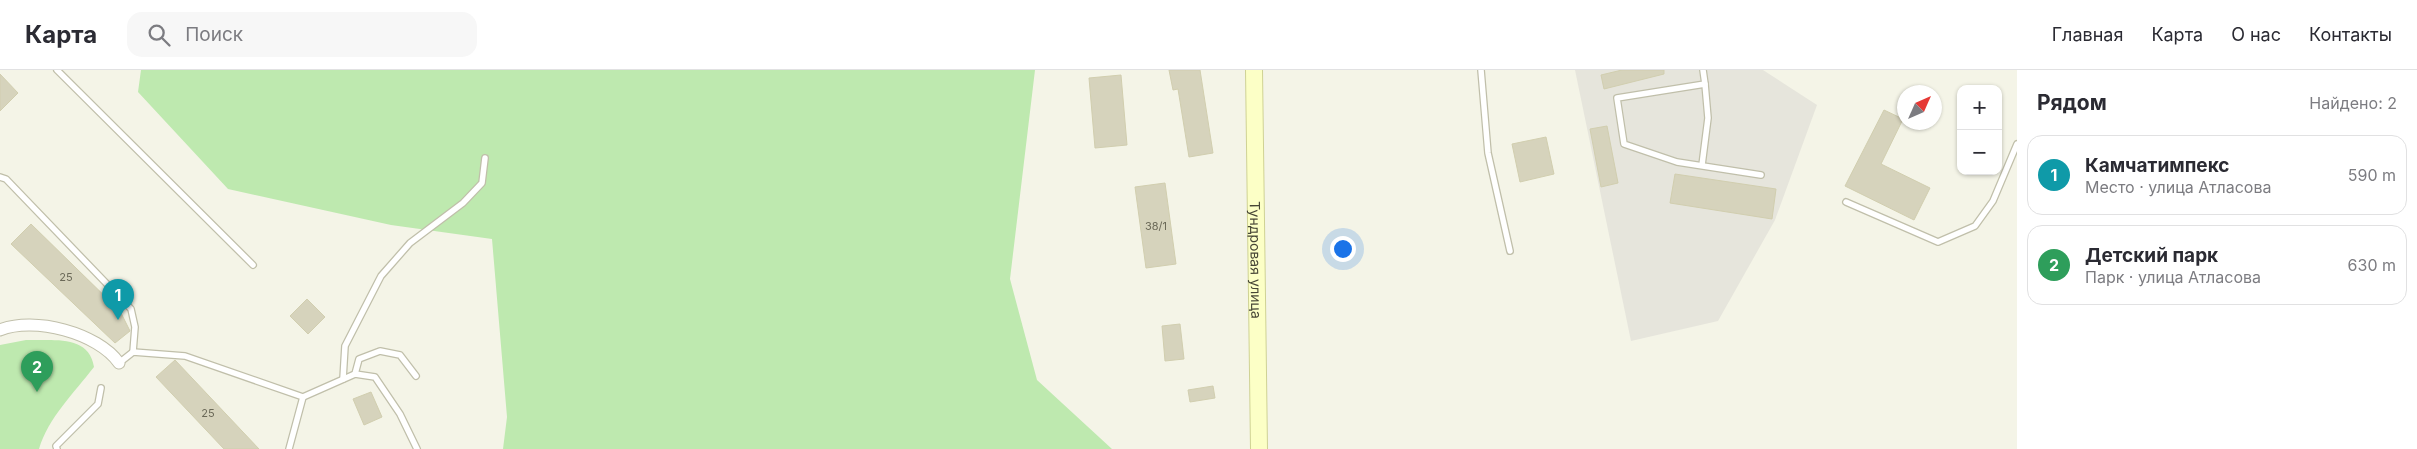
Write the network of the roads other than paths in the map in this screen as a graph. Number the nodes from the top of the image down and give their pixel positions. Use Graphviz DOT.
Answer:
graph roads {
  1 [pos="57,70"];
  2 [pos="1254,70"];
  3 [pos="1480,70"];
  4 [pos="1703,70"];
  5 [pos="1705,84"];
  6 [pos="2017,144"];
  7 [pos="485,158"];
  8 [pos="1702,165"];
  9 [pos="0,173"];
  10 [pos="1761,175"];
  11 [pos="3,178"];
  12 [pos="1846,202"];
  13 [pos="1510,251"];
  14 [pos="253,265"];
  15 [pos="0,330"];
  16 [pos="133,352"];
  17 [pos="119,363"];
  18 [pos="355,374"];
  19 [pos="416,376"];
  20 [pos="343,379"];
  21 [pos="102,388"];
  22 [pos="303,397"];
  23 [pos="57,449"];
  24 [pos="289,449"];
  25 [pos="417,449"];
  26 [pos="1259,449"];
  1 -- 14 [label="lane"];
  2 -- 26 [label="main road, Тундровая улица"];
  3 -- 13 [label="lane"];
  4 -- 5 [label="lane"];
  5 -- 8 [label="lane"];
  5 -- 8 [label="lane"];
  6 -- 12 [label="lane"];
  7 -- 20 [label="lane"];
  8 -- 10 [label="lane"];
  9 -- 11 [label="lane"];
  11 -- 16 [label="lane"];
  15 -- 17 [label="street"];
  16 -- 17 [label="lane"];
  16 -- 22 [label="lane"];
  18 -- 19 [label="lane"];
  18 -- 20 [label="lane"];
  18 -- 25 [label="lane"];
  20 -- 22 [label="lane"];
  21 -- 23 [label="lane"];
  22 -- 24 [label="lane"];
}
